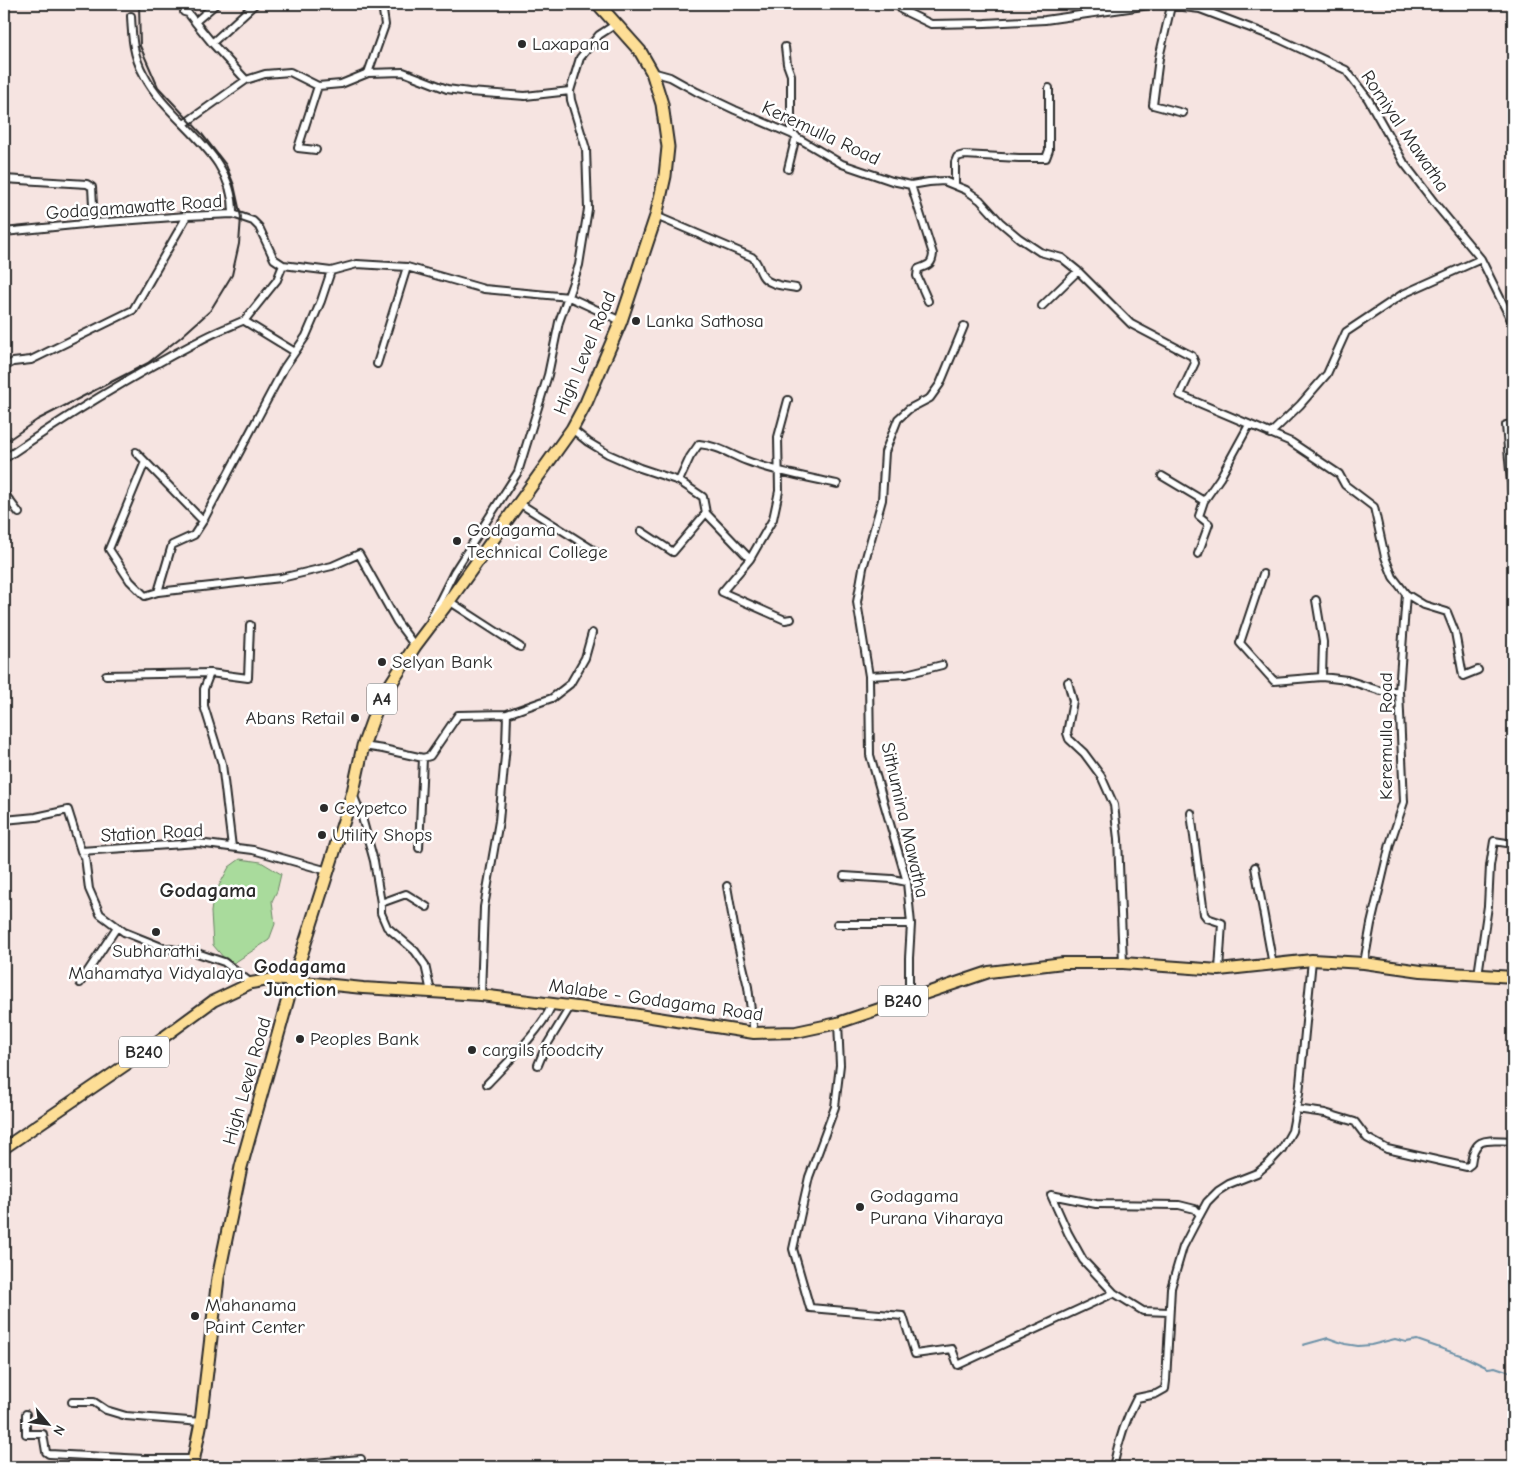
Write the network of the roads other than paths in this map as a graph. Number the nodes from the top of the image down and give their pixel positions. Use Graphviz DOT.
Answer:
graph roads {
  1 [pos="216,4"];
  2 [pos="255,4"];
  3 [pos="382,4"];
  4 [pos="598,4"];
  5 [pos="897,4"];
  6 [pos="1171,6"];
  7 [pos="184,12"];
  8 [pos="131,16"];
  9 [pos="196,22"];
  10 [pos="616,24"];
  11 [pos="212,42"];
  12 [pos="785,47"];
  13 [pos="652,72"];
  14 [pos="368,73"];
  15 [pos="246,80"];
  16 [pos="318,86"];
  17 [pos="1049,88"];
  18 [pos="570,91"];
  19 [pos="1183,113"];
  20 [pos="184,124"];
  21 [pos="793,135"];
  22 [pos="316,150"];
  23 [pos="788,169"];
  24 [pos="4,179"];
  25 [pos="910,185"];
  26 [pos="954,185"];
  27 [pos="233,214"];
  28 [pos="187,216"];
  29 [pos="656,216"];
  30 [pos="94,222"];
  31 [pos="4,232"];
  32 [pos="1482,259"];
  33 [pos="283,265"];
  34 [pos="407,267"];
  35 [pos="1078,270"];
  36 [pos="332,271"];
  37 [pos="796,288"];
  38 [pos="569,297"];
  39 [pos="928,301"];
  40 [pos="1042,306"];
  41 [pos="245,320"];
  42 [pos="621,321"];
  43 [pos="1513,324"];
  44 [pos="964,326"];
  45 [pos="295,352"];
  46 [pos="377,364"];
  47 [pos="4,365"];
  48 [pos="788,400"];
  49 [pos="1513,424"];
  50 [pos="1249,425"];
  51 [pos="572,429"];
  52 [pos="1270,434"];
  53 [pos="136,452"];
  54 [pos="4,459"];
  55 [pos="145,462"];
  56 [pos="778,471"];
  57 [pos="1162,476"];
  58 [pos="680,481"];
  59 [pos="837,484"];
  60 [pos="4,494"];
  61 [pos="1513,495"];
  62 [pos="1204,501"];
  63 [pos="519,502"];
  64 [pos="19,513"];
  65 [pos="706,513"];
  66 [pos="202,521"];
  67 [pos="641,531"];
  68 [pos="596,551"];
  69 [pos="1198,554"];
  70 [pos="750,559"];
  71 [pos="1263,574"];
  72 [pos="158,592"];
  73 [pos="1406,594"];
  74 [pos="1316,600"];
  75 [pos="449,601"];
  76 [pos="791,619"];
  77 [pos="250,625"];
  78 [pos="592,633"];
  79 [pos="418,641"];
  80 [pos="520,647"];
  81 [pos="942,665"];
  82 [pos="1478,670"];
  83 [pos="210,673"];
  84 [pos="106,675"];
  85 [pos="869,676"];
  86 [pos="1322,677"];
  87 [pos="1068,682"];
  88 [pos="1399,691"];
  89 [pos="507,714"];
  90 [pos="363,746"];
  91 [pos="423,758"];
  92 [pos="353,792"];
  93 [pos="1191,813"];
  94 [pos="4,820"];
  95 [pos="1513,844"];
  96 [pos="232,848"];
  97 [pos="419,848"];
  98 [pos="81,851"];
  99 [pos="1255,867"];
  100 [pos="328,871"];
  101 [pos="844,876"];
  102 [pos="906,882"];
  103 [pos="727,886"];
  104 [pos="380,902"];
  105 [pos="427,907"];
  106 [pos="837,924"];
  107 [pos="912,924"];
  108 [pos="118,927"];
  109 [pos="1312,960"];
  110 [pos="1124,963"];
  111 [pos="1364,963"];
  112 [pos="1274,965"];
  113 [pos="1219,970"];
  114 [pos="1478,975"];
  115 [pos="1513,977"];
  116 [pos="293,981"];
  117 [pos="80,983"];
  118 [pos="251,983"];
  119 [pos="431,992"];
  120 [pos="481,995"];
  121 [pos="909,1000"];
  122 [pos="552,1004"];
  123 [pos="570,1007"];
  124 [pos="838,1023"];
  125 [pos="754,1033"];
  126 [pos="538,1066"];
  127 [pos="488,1084"];
  128 [pos="1296,1108"];
  129 [pos="1513,1141"];
  130 [pos="4,1148"];
  131 [pos="1200,1215"];
  132 [pos="1114,1293"];
  133 [pos="1169,1312"];
  134 [pos="72,1402"];
  135 [pos="26,1414"];
  136 [pos="201,1422"];
  137 [pos="361,1459"];
  138 [pos="193,1463"];
  139 [pos="268,1467"];
  140 [pos="1113,1467"];
  1 -- 9 [label="street"];
  2 -- 11 [label="street"];
  3 -- 14 [label="street"];
  4 -- 10 [label="highway, High Level Road / A4"];
  5 -- 6 [label="street, Romiyal Mawatha"];
  6 -- 19 [label="street"];
  6 -- 32 [label="street, Romiyal Mawatha"];
  7 -- 9 [label="street"];
  8 -- 20 [label="street"];
  9 -- 11 [label="street"];
  10 -- 13 [label="highway, High Level Road / A4"];
  10 -- 18 [label="street"];
  11 -- 15 [label="street"];
  12 -- 21 [label="street"];
  13 -- 21 [label="street, Keremulla Road"];
  13 -- 29 [label="highway, High Level Road / A4"];
  14 -- 16 [label="street"];
  14 -- 18 [label="street"];
  15 -- 16 [label="street"];
  15 -- 20 [label="street"];
  16 -- 22 [label="street"];
  17 -- 26 [label="street"];
  18 -- 38 [label="street"];
  20 -- 27 [label="street"];
  21 -- 23 [label="street"];
  21 -- 25 [label="street, Keremulla Road"];
  24 -- 30 [label="street"];
  25 -- 26 [label="street, Keremulla Road"];
  25 -- 39 [label="street"];
  26 -- 35 [label="street, Keremulla Road"];
  27 -- 28 [label="street, Godagamawatte Road"];
  27 -- 33 [label="street, Godagamawatte Road"];
  28 -- 30 [label="street, Godagamawatte Road"];
  28 -- 47 [label="street"];
  29 -- 37 [label="street"];
  29 -- 42 [label="highway, High Level Road / A4"];
  30 -- 31 [label="street, Godagamawatte Road"];
  32 -- 43 [label="street, Romiyal Mawatha"];
  32 -- 52 [label="street"];
  33 -- 36 [label="street"];
  33 -- 41 [label="street"];
  34 -- 36 [label="street"];
  34 -- 38 [label="street"];
  34 -- 46 [label="street"];
  35 -- 40 [label="street"];
  35 -- 50 [label="street, Keremulla Road"];
  36 -- 45 [label="street"];
  38 -- 42 [label="street"];
  38 -- 79 [label="street"];
  41 -- 45 [label="street"];
  41 -- 54 [label="street"];
  42 -- 51 [label="highway, High Level Road / A4"];
  44 -- 85 [label="street, Sithumina Mawatha"];
  45 -- 66 [label="street"];
  48 -- 56 [label="street"];
  49 -- 61 [label="street"];
  50 -- 52 [label="street, Keremulla Road"];
  50 -- 62 [label="street"];
  51 -- 58 [label="street"];
  51 -- 63 [label="highway, High Level Road / A4"];
  52 -- 73 [label="street, Keremulla Road"];
  53 -- 55 [label="street"];
  55 -- 66 [label="street"];
  55 -- 72 [label="street"];
  56 -- 58 [label="street"];
  56 -- 59 [label="street"];
  56 -- 70 [label="street"];
  57 -- 62 [label="street"];
  58 -- 65 [label="street"];
  60 -- 64 [label="street"];
  62 -- 69 [label="street"];
  63 -- 68 [label="street"];
  63 -- 75 [label="highway, High Level Road / A4"];
  65 -- 67 [label="street"];
  65 -- 70 [label="street"];
  66 -- 72 [label="street"];
  70 -- 76 [label="street"];
  71 -- 86 [label="street"];
  72 -- 79 [label="street"];
  73 -- 82 [label="street, Keremulla Road"];
  73 -- 88 [label="street, Keremulla Road"];
  74 -- 86 [label="street"];
  75 -- 79 [label="highway, High Level Road / A4"];
  75 -- 80 [label="street"];
  77 -- 83 [label="street"];
  78 -- 89 [label="street"];
  79 -- 90 [label="highway, High Level Road / A4"];
  81 -- 85 [label="street"];
  83 -- 84 [label="street"];
  83 -- 96 [label="street"];
  85 -- 102 [label="street, Sithumina Mawatha"];
  86 -- 88 [label="street"];
  87 -- 110 [label="street"];
  88 -- 111 [label="street, Keremulla Road"];
  89 -- 91 [label="street"];
  89 -- 120 [label="street"];
  90 -- 91 [label="street"];
  90 -- 92 [label="highway, High Level Road / A4"];
  91 -- 97 [label="street"];
  92 -- 100 [label="highway, High Level Road / A4"];
  92 -- 104 [label="street"];
  93 -- 113 [label="street"];
  94 -- 98 [label="street, Station Road"];
  95 -- 114 [label="street"];
  96 -- 98 [label="street, Station Road"];
  96 -- 100 [label="street, Station Road"];
  98 -- 108 [label="street"];
  99 -- 112 [label="street"];
  100 -- 116 [label="highway, High Level Road / A4"];
  101 -- 102 [label="street"];
  102 -- 107 [label="street, Sithumina Mawatha"];
  103 -- 125 [label="street"];
  104 -- 105 [label="street"];
  104 -- 119 [label="street"];
  106 -- 107 [label="street"];
  107 -- 121 [label="street, Sithumina Mawatha"];
  108 -- 117 [label="street"];
  108 -- 118 [label="street"];
  109 -- 111 [label="main road, Malabe - Godagama Road / B240"];
  109 -- 112 [label="main road, Malabe - Godagama Road / B240"];
  109 -- 128 [label="street"];
  110 -- 113 [label="main road, Malabe - Godagama Road / B240"];
  110 -- 121 [label="main road, Malabe - Godagama Road / B240"];
  111 -- 114 [label="main road, Malabe - Godagama Road / B240"];
  112 -- 113 [label="main road, Malabe - Godagama Road / B240"];
  114 -- 115 [label="main road, Malabe - Godagama Road / B240"];
  116 -- 118 [label="main road, B240"];
  116 -- 119 [label="main road, Malabe - Godagama Road / B240"];
  116 -- 136 [label="highway, High Level Road / A4"];
  118 -- 130 [label="main road, B240"];
  119 -- 120 [label="main road, Malabe - Godagama Road / B240"];
  120 -- 122 [label="main road, Malabe - Godagama Road / B240"];
  121 -- 124 [label="main road, Malabe - Godagama Road / B240"];
  122 -- 123 [label="main road, Malabe - Godagama Road / B240"];
  122 -- 127 [label="street"];
  123 -- 125 [label="main road, Malabe - Godagama Road / B240"];
  123 -- 126 [label="street"];
  124 -- 125 [label="main road, Malabe - Godagama Road / B240"];
  124 -- 132 [label="street"];
  128 -- 129 [label="street"];
  128 -- 131 [label="street"];
  131 -- 132 [label="street"];
  131 -- 133 [label="street"];
  132 -- 133 [label="street"];
  133 -- 140 [label="street"];
  134 -- 136 [label="street"];
  135 -- 138 [label="street"];
  136 -- 138 [label="highway, High Level Road / A4"];
  137 -- 139 [label="street"];
}
